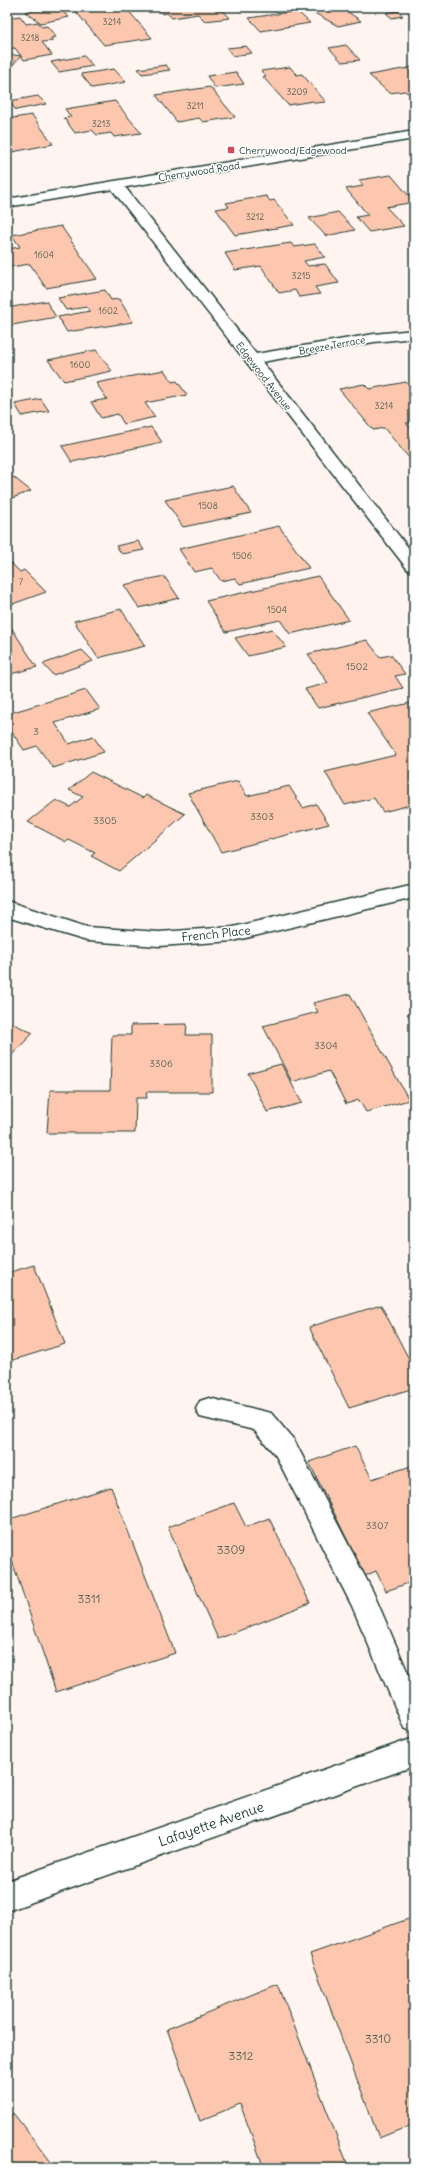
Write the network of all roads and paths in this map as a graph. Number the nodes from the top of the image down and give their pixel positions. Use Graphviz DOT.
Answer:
graph roads {
  1 [pos="414,135"];
  2 [pos="116,185"];
  3 [pos="7,203"];
  4 [pos="414,334"];
  5 [pos="250,359"];
  6 [pos="414,566"];
  7 [pos="414,892"];
  8 [pos="12,911"];
  9 [pos="209,1409"];
  10 [pos="414,1719"];
  11 [pos="414,1752"];
  12 [pos="7,1896"];
  1 -- 2 [label="street, Cherrywood Road"];
  2 -- 3 [label="street, Cherrywood Road"];
  2 -- 5 [label="street, Edgewood Avenue"];
  4 -- 5 [label="street, Breeze Terrace"];
  5 -- 6 [label="street, Edgewood Avenue"];
  7 -- 8 [label="street, French Place"];
  9 -- 10 [label="street"];
  11 -- 12 [label="street, Lafayette Avenue"];
}
